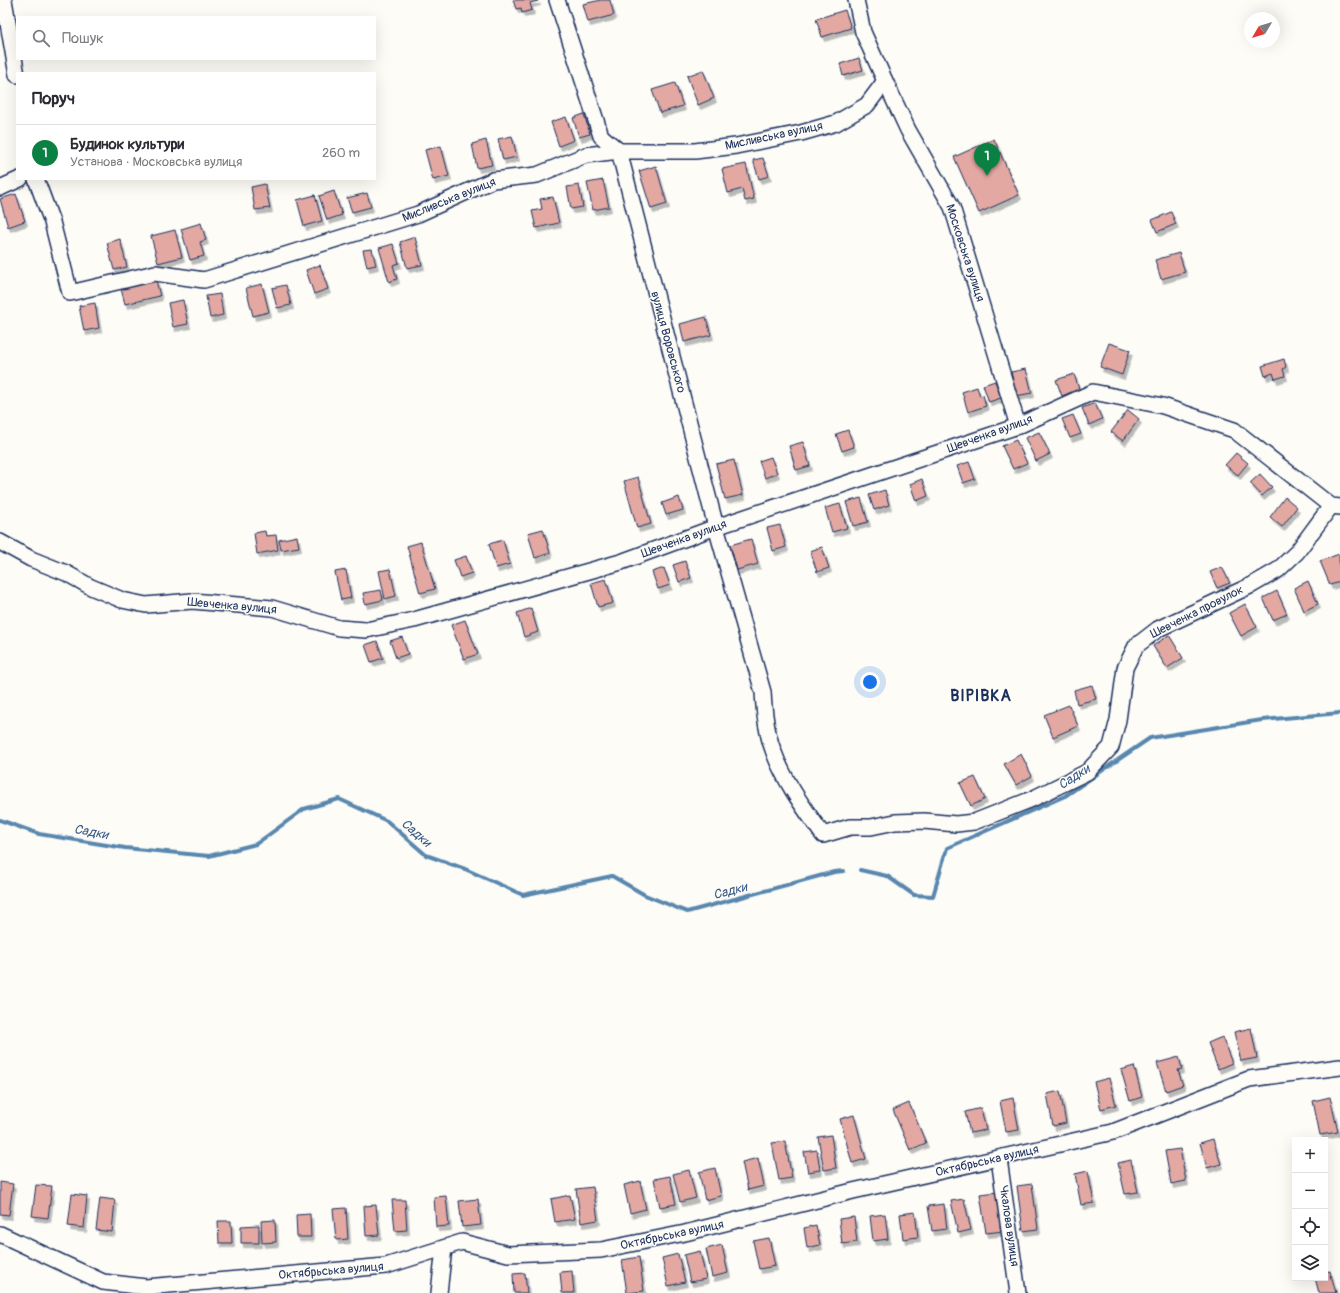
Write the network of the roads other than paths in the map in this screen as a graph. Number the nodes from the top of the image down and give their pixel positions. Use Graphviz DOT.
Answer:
graph roads {
  1 [pos="4,0"];
  2 [pos="557,0"];
  3 [pos="856,0"];
  4 [pos="16,72"];
  5 [pos="885,81"];
  6 [pos="601,136"];
  7 [pos="619,151"];
  8 [pos="586,155"];
  9 [pos="18,180"];
  10 [pos="36,180"];
  11 [pos="0,188"];
  12 [pos="1018,426"];
  13 [pos="1336,506"];
  14 [pos="716,527"];
  15 [pos="0,542"];
  16 [pos="763,692"];
  17 [pos="1340,1067"];
  18 [pos="999,1159"];
  19 [pos="0,1234"];
  20 [pos="444,1248"];
  21 [pos="146,1286"];
  22 [pos="132,1293"];
  23 [pos="439,1293"];
  24 [pos="1018,1293"];
  1 -- 4 [label="street"];
  2 -- 6 [label="street"];
  3 -- 5 [label="street, Московська вулиця"];
  5 -- 7 [label="street, Мисливська вулиця"];
  5 -- 12 [label="street, Московська вулиця"];
  6 -- 7 [label="street"];
  6 -- 8 [label="street"];
  7 -- 8 [label="street, Мисливська вулиця"];
  7 -- 14 [label="street, вулиця Воровського"];
  8 -- 10 [label="street, Мисливська вулиця"];
  9 -- 11 [label="street"];
  12 -- 13 [label="street, Шевченка вулиця"];
  12 -- 14 [label="street, Шевченка вулиця"];
  13 -- 16 [label="street, Шевченка провулок"];
  14 -- 15 [label="street, Шевченка вулиця"];
  14 -- 16 [label="street, вулиця Воровського"];
  17 -- 18 [label="street, Октябрьська вулиця"];
  18 -- 20 [label="street, Октябрьська вулиця"];
  18 -- 24 [label="street, Чкалова вулиця"];
  19 -- 21 [label="street, Октябрьська вулиця"];
  20 -- 21 [label="street, Октябрьська вулиця"];
  20 -- 23 [label="street"];
  21 -- 22 [label="street"];
}
